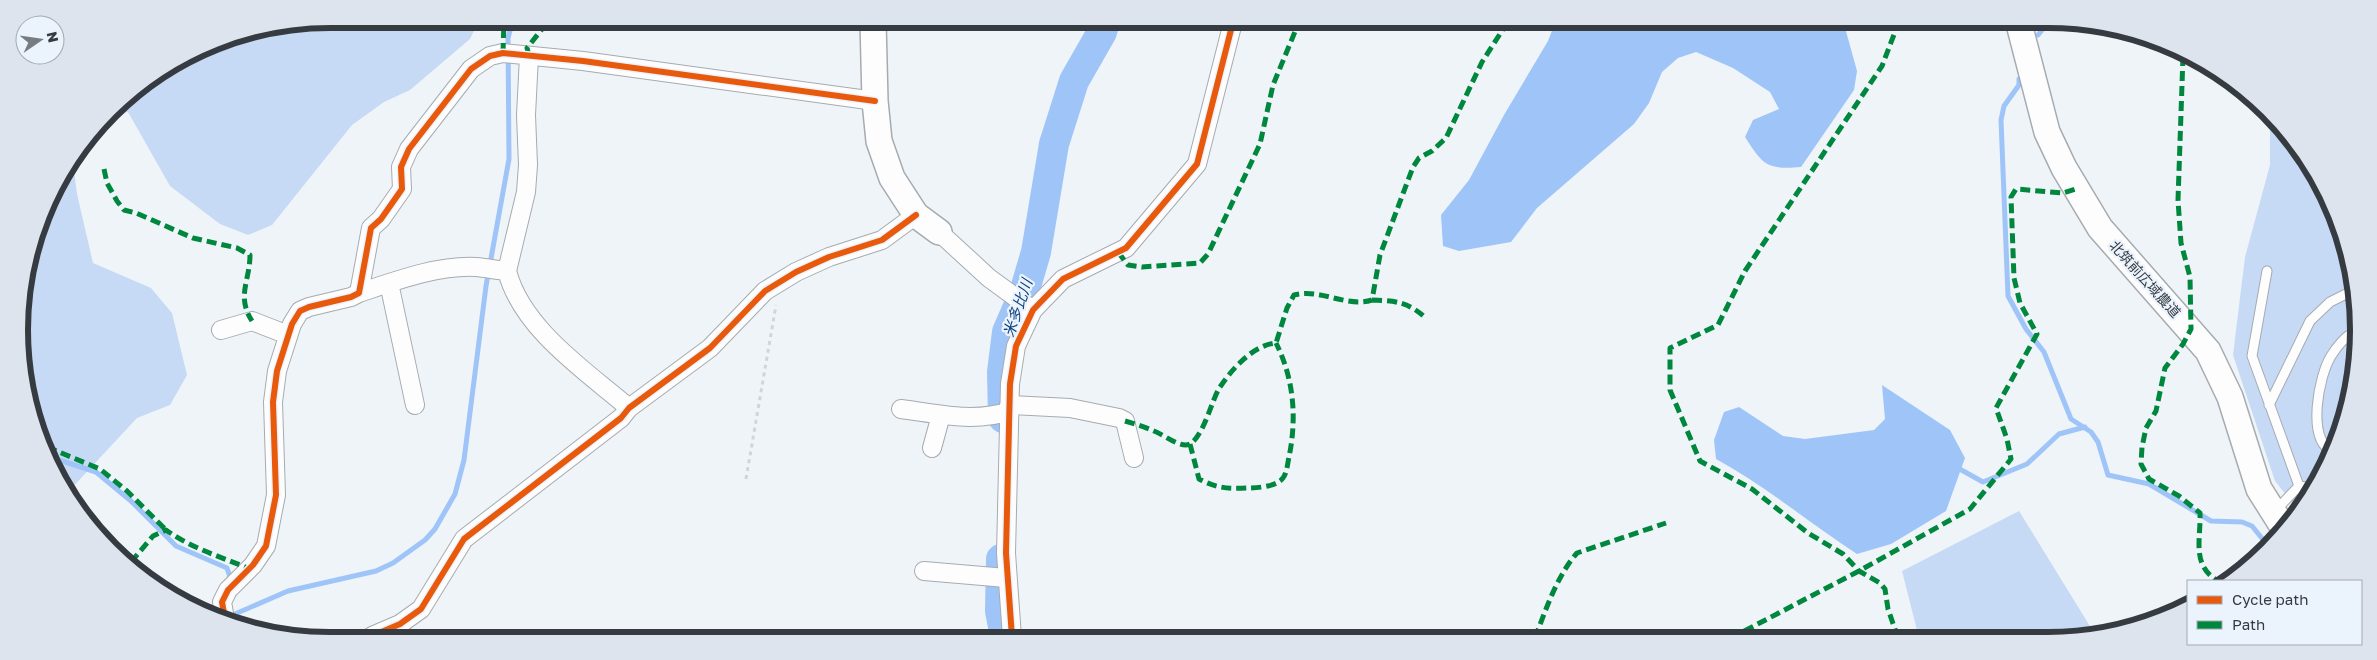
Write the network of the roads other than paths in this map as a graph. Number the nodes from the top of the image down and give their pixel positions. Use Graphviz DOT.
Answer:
graph roads {
  1 [pos="873,28"];
  2 [pos="1231,28"];
  3 [pos="2020,28"];
  4 [pos="529,56"];
  5 [pos="875,101"];
  6 [pos="916,215"];
  7 [pos="939,232"];
  8 [pos="507,271"];
  9 [pos="2267,271"];
  10 [pos="389,283"];
  11 [pos="359,293"];
  12 [pos="2347,293"];
  13 [pos="1033,310"];
  14 [pos="221,330"];
  15 [pos="2350,335"];
  16 [pos="288,336"];
  17 [pos="415,405"];
  18 [pos="2270,405"];
  19 [pos="629,408"];
  20 [pos="1010,408"];
  21 [pos="902,409"];
  22 [pos="941,415"];
  23 [pos="2326,447"];
  24 [pos="932,448"];
  25 [pos="1134,458"];
  26 [pos="2299,486"];
  27 [pos="2305,487"];
  28 [pos="2278,520"];
  29 [pos="924,571"];
  30 [pos="1006,578"];
  31 [pos="224,613"];
  32 [pos="381,632"];
  33 [pos="1011,632"];
  1 -- 5 [label="street"];
  2 -- 13 [label="street"];
  3 -- 28 [label="street, 北筑前広域農道"];
  4 -- 5 [label="street"];
  4 -- 8 [label="street"];
  4 -- 11 [label="street"];
  5 -- 6 [label="street"];
  6 -- 7 [label="street"];
  6 -- 19 [label="street"];
  7 -- 13 [label="street"];
  8 -- 10 [label="street"];
  8 -- 19 [label="street"];
  9 -- 18 [label="lane"];
  10 -- 11 [label="street"];
  10 -- 17 [label="street"];
  11 -- 16 [label="street"];
  12 -- 18 [label="lane"];
  13 -- 20 [label="street"];
  14 -- 16 [label="street"];
  15 -- 23 [label="lane"];
  16 -- 31 [label="street"];
  18 -- 26 [label="lane"];
  19 -- 32 [label="street"];
  20 -- 22 [label="street"];
  20 -- 25 [label="street"];
  20 -- 30 [label="street"];
  21 -- 22 [label="street"];
  22 -- 24 [label="street"];
  26 -- 27 [label="lane"];
  26 -- 28 [label="lane"];
  29 -- 30 [label="street"];
  30 -- 33 [label="street"];
}
